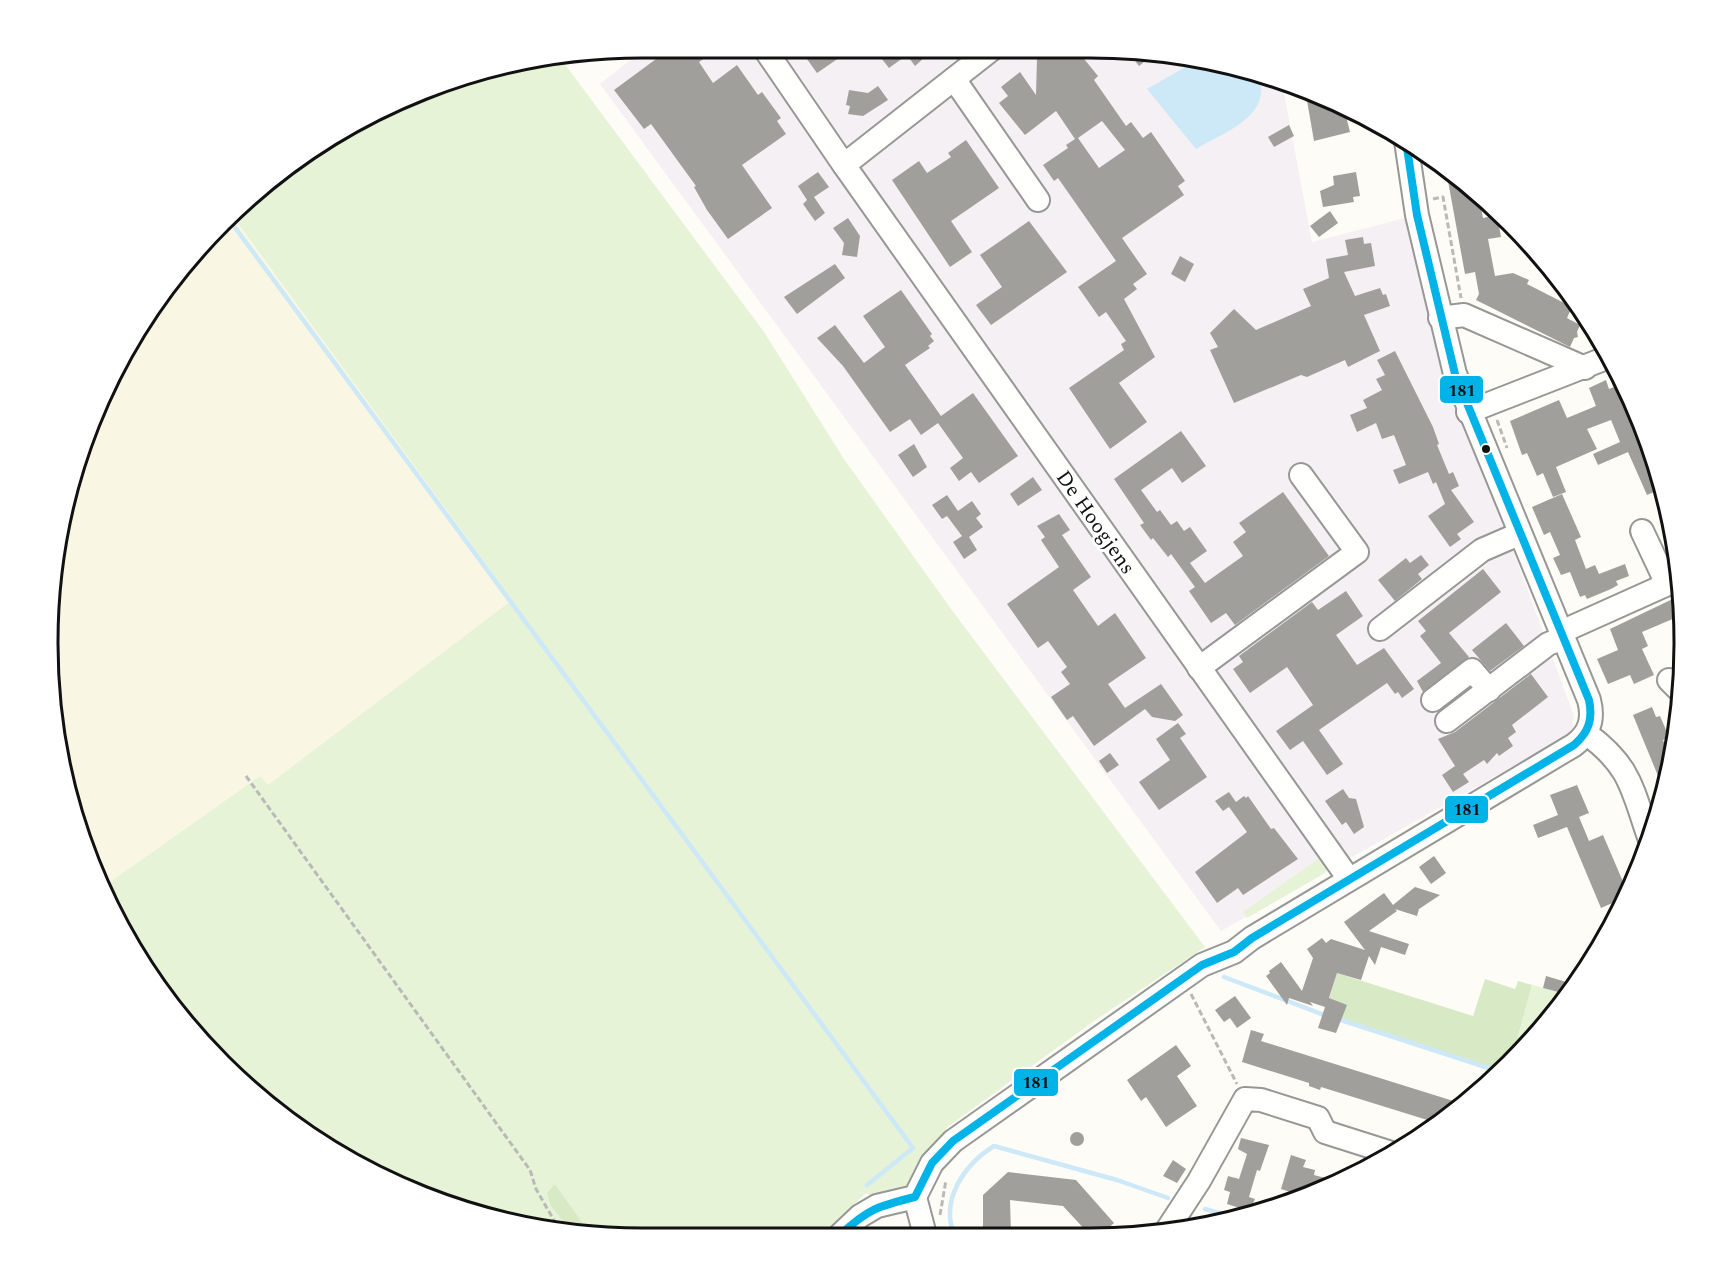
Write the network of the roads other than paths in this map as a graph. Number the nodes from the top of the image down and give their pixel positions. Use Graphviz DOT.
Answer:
graph roads {
  1 [pos="771,58"];
  2 [pos="981,58"];
  3 [pos="954,79"];
  4 [pos="1408,153"];
  5 [pos="844,165"];
  6 [pos="1038,200"];
  7 [pos="1440,318"];
  8 [pos="1600,361"];
  9 [pos="1585,368"];
  10 [pos="1468,412"];
  11 [pos="1301,475"];
  12 [pos="1642,531"];
  13 [pos="1519,534"];
  14 [pos="1669,574"];
  15 [pos="1670,583"];
  16 [pos="1380,629"];
  17 [pos="1562,635"];
  18 [pos="1199,668"];
  19 [pos="1489,690"];
  20 [pos="1433,700"];
  21 [pos="1447,721"];
  22 [pos="1587,734"];
  23 [pos="1644,824"];
  24 [pos="1349,879"];
  25 [pos="1380,1149"];
  26 [pos="915,1197"];
  27 [pos="1173,1221"];
  28 [pos="847,1228"];
  29 [pos="923,1228"];
  1 -- 5 [label="street, De Hoogjens"];
  2 -- 3 [label="street"];
  3 -- 5 [label="street"];
  3 -- 6 [label="street"];
  4 -- 7 [label="street"];
  5 -- 18 [label="street, De Hoogjens"];
  7 -- 9 [label="street"];
  7 -- 10 [label="street"];
  8 -- 9 [label="street"];
  9 -- 10 [label="street"];
  10 -- 13 [label="street"];
  11 -- 18 [label="street"];
  12 -- 14 [label="street"];
  13 -- 16 [label="street"];
  13 -- 17 [label="street"];
  15 -- 17 [label="street"];
  17 -- 19 [label="street"];
  17 -- 22 [label="street"];
  18 -- 24 [label="street, De Hoogjens"];
  19 -- 20 [label="street"];
  19 -- 21 [label="street"];
  22 -- 23 [label="street"];
  22 -- 24 [label="street"];
  24 -- 26 [label="street"];
  25 -- 27 [label="street"];
  26 -- 28 [label="street"];
  26 -- 29 [label="street"];
}
